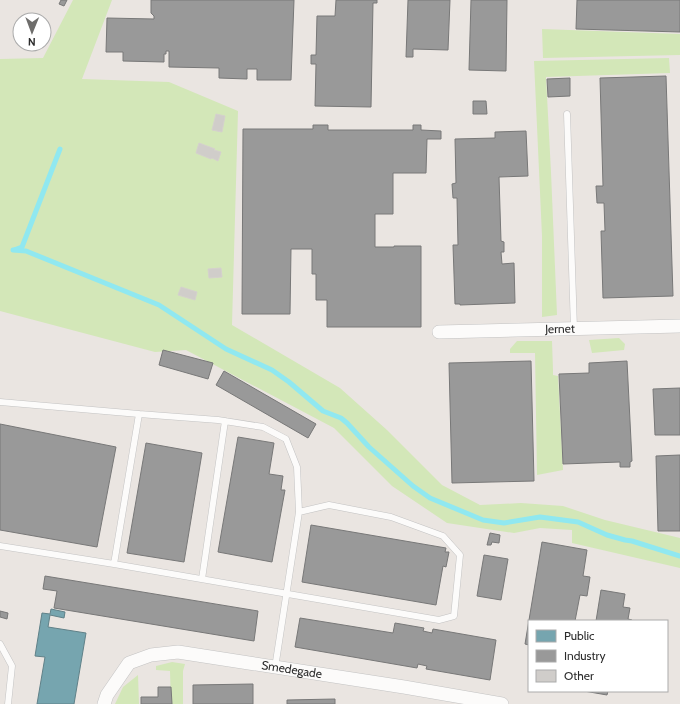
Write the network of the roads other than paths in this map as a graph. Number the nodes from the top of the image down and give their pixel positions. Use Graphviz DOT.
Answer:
graph roads {
  1 [pos="567,114"];
  2 [pos="680,326"];
  3 [pos="574,329"];
  4 [pos="439,332"];
  5 [pos="0,402"];
  6 [pos="139,414"];
  7 [pos="225,421"];
  8 [pos="299,512"];
  9 [pos="0,546"];
  10 [pos="114,564"];
  11 [pos="202,579"];
  12 [pos="286,594"];
  13 [pos="0,644"];
  14 [pos="275,668"];
  15 [pos="8,704"];
  16 [pos="104,704"];
  17 [pos="502,704"];
  1 -- 3 [label="lane"];
  2 -- 3 [label="street, Jernet"];
  3 -- 4 [label="street, Jernet"];
  5 -- 6 [label="lane"];
  6 -- 7 [label="lane"];
  6 -- 10 [label="lane"];
  7 -- 8 [label="lane"];
  7 -- 11 [label="lane"];
  8 -- 12 [label="lane"];
  8 -- 12 [label="lane"];
  9 -- 10 [label="lane"];
  10 -- 11 [label="lane"];
  11 -- 12 [label="lane"];
  12 -- 14 [label="lane"];
  13 -- 15 [label="lane"];
  14 -- 16 [label="street, Smedegade"];
  14 -- 17 [label="street, Smedegade"];
}
